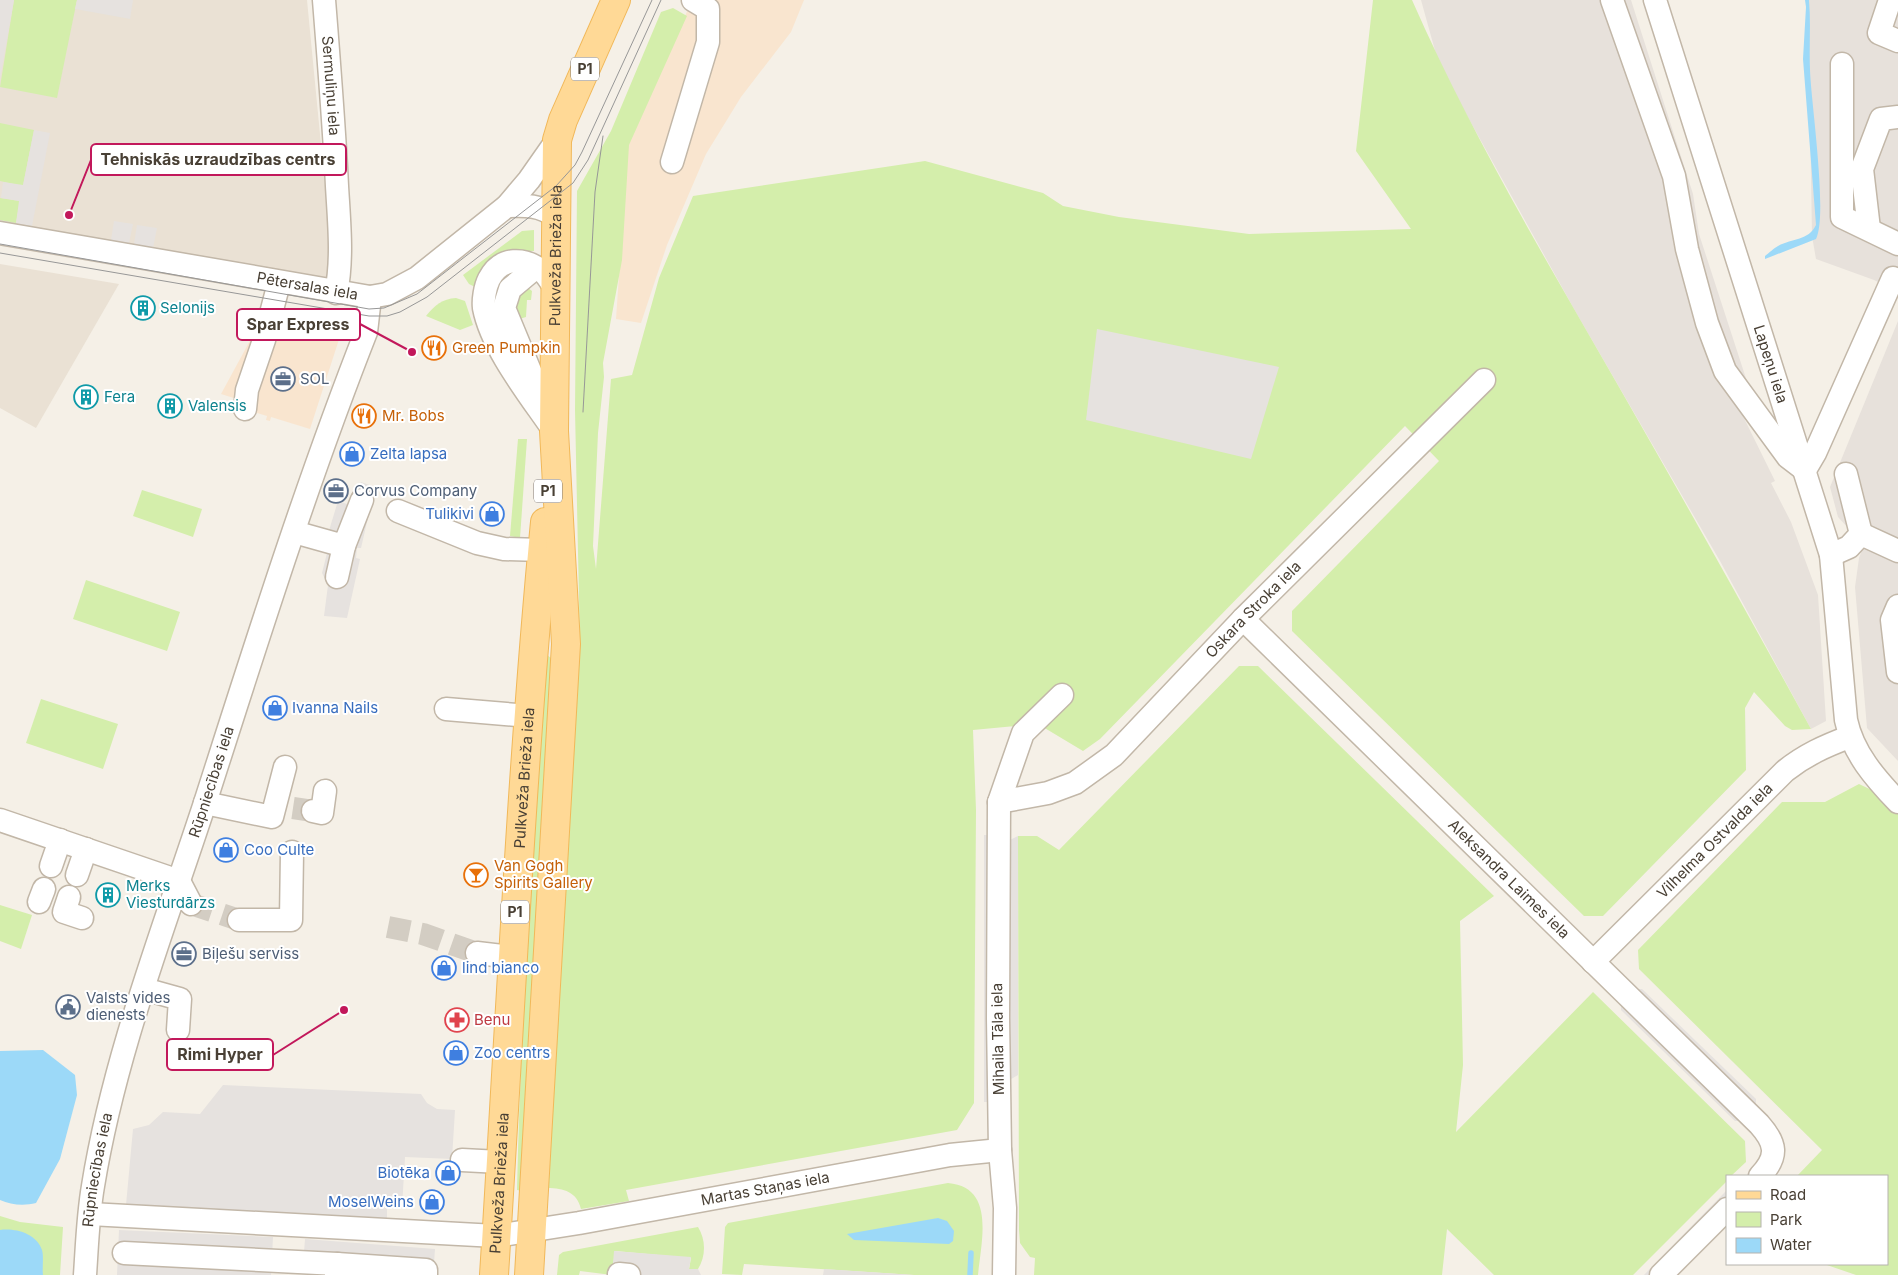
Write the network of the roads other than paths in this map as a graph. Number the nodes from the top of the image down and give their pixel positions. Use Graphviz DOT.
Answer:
graph roads {
  1 [pos="324,0"];
  2 [pos="616,0"];
  3 [pos="694,0"];
  4 [pos="1612,0"];
  5 [pos="1655,0"];
  6 [pos="1890,0"];
  7 [pos="1898,41"];
  8 [pos="1842,64"];
  9 [pos="1898,116"];
  10 [pos="557,140"];
  11 [pos="672,162"];
  12 [pos="507,206"];
  13 [pos="556,217"];
  14 [pos="1869,229"];
  15 [pos="0,233"];
  16 [pos="1898,244"];
  17 [pos="1893,278"];
  18 [pos="279,283"];
  19 [pos="555,288"];
  20 [pos="336,293"];
  21 [pos="370,297"];
  22 [pos="1484,380"];
  23 [pos="245,409"];
  24 [pos="554,431"];
  25 [pos="1806,470"];
  26 [pos="1846,474"];
  27 [pos="362,500"];
  28 [pos="398,511"];
  29 [pos="294,532"];
  30 [pos="1861,534"];
  31 [pos="344,546"];
  32 [pos="542,550"];
  33 [pos="1898,551"];
  34 [pos="1831,555"];
  35 [pos="336,576"];
  36 [pos="1898,606"];
  37 [pos="1243,619"];
  38 [pos="534,639"];
  39 [pos="566,644"];
  40 [pos="1898,672"];
  41 [pos="1062,695"];
  42 [pos="446,708"];
  43 [pos="529,716"];
  44 [pos="1849,737"];
  45 [pos="285,767"];
  46 [pos="325,791"];
  47 [pos="1000,802"];
  48 [pos="1898,802"];
  49 [pos="205,803"];
  50 [pos="294,808"];
  51 [pos="0,820"];
  52 [pos="60,840"];
  53 [pos="86,849"];
  54 [pos="292,852"];
  55 [pos="51,866"];
  56 [pos="77,875"];
  57 [pos="179,881"];
  58 [pos="69,897"];
  59 [pos="191,904"];
  60 [pos="82,918"];
  61 [pos="239,920"];
  62 [pos="478,953"];
  63 [pos="512,957"];
  64 [pos="1593,962"];
  65 [pos="144,988"];
  66 [pos="178,1030"];
  67 [pos="1000,1150"];
  68 [pos="462,1160"];
  69 [pos="500,1162"];
  70 [pos="1761,1175"];
  71 [pos="1726,1210"];
  72 [pos="90,1214"];
  73 [pos="532,1230"];
  74 [pos="496,1236"];
  75 [pos="124,1253"];
  76 [pos="337,1269"];
  77 [pos="85,1275"];
  78 [pos="426,1275"];
  79 [pos="494,1275"];
  80 [pos="529,1275"];
  81 [pos="1004,1275"];
  82 [pos="1661,1275"];
  1 -- 20 [label="street, Sermuliņu iela"];
  2 -- 10 [label="main road, P1"];
  3 -- 11 [label="street"];
  4 -- 25 [label="street"];
  5 -- 25 [label="street, Lapeņu iela"];
  6 -- 7 [label="street"];
  8 -- 14 [label="street"];
  9 -- 14 [label="street"];
  10 -- 12 [label="street, Pētersalas iela"];
  10 -- 13 [label="main road, Pulkveža Brieža iela / P1"];
  12 -- 13 [label="street"];
  12 -- 21 [label="street, Pētersalas iela"];
  13 -- 19 [label="main road, Pulkveža Brieža iela / P1"];
  14 -- 16 [label="street"];
  15 -- 18 [label="street, Pētersalas iela"];
  17 -- 25 [label="street"];
  18 -- 20 [label="street, Pētersalas iela"];
  18 -- 23 [label="street"];
  19 -- 24 [label="main road, Pulkveža Brieža iela / P1"];
  19 -- 24 [label="street"];
  20 -- 21 [label="street, Pētersalas iela"];
  21 -- 29 [label="street, Rūpniecības iela"];
  22 -- 37 [label="street, Oskara Stroka iela"];
  24 -- 32 [label="main road, Pulkveža Brieža iela / P1"];
  24 -- 39 [label="main road, Pulkveža Brieža iela / P1"];
  25 -- 34 [label="street, Lapeņu iela"];
  26 -- 30 [label="street"];
  27 -- 31 [label="street"];
  28 -- 32 [label="street"];
  29 -- 31 [label="street"];
  29 -- 49 [label="street, Rūpniecības iela"];
  30 -- 33 [label="street"];
  30 -- 34 [label="street"];
  31 -- 35 [label="street"];
  32 -- 38 [label="main road, Pulkveža Brieža iela / P1"];
  34 -- 44 [label="street, Lapeņu iela"];
  36 -- 40 [label="street"];
  37 -- 47 [label="street, Oskara Stroka iela"];
  37 -- 64 [label="street, Aleksandra Laimes iela"];
  38 -- 39 [label="main road"];
  38 -- 43 [label="main road, Pulkveža Brieža iela / P1"];
  39 -- 73 [label="main road, Pulkveža Brieža iela / P1"];
  41 -- 47 [label="street, Mihaila Tāla iela"];
  42 -- 43 [label="street"];
  43 -- 63 [label="main road, Pulkveža Brieža iela / P1"];
  44 -- 48 [label="street"];
  44 -- 64 [label="street, Vilhelma Ostvalda iela"];
  45 -- 50 [label="street"];
  46 -- 50 [label="street"];
  47 -- 67 [label="street, Mihaila Tāla iela"];
  49 -- 50 [label="street"];
  49 -- 57 [label="street, Rūpniecības iela"];
  51 -- 52 [label="street"];
  52 -- 53 [label="street"];
  52 -- 55 [label="street"];
  53 -- 56 [label="street"];
  53 -- 57 [label="street"];
  54 -- 61 [label="street"];
  57 -- 59 [label="street"];
  57 -- 65 [label="street, Rūpniecības iela"];
  58 -- 60 [label="street"];
  62 -- 63 [label="street"];
  63 -- 69 [label="main road, Pulkveža Brieža iela / P1"];
  64 -- 70 [label="street, Aleksandra Laimes iela"];
  65 -- 66 [label="street"];
  65 -- 72 [label="street, Rūpniecības iela"];
  67 -- 73 [label="street, Martas Staņas iela"];
  67 -- 81 [label="street, Mihaila Tāla iela"];
  68 -- 69 [label="street"];
  69 -- 74 [label="main road, Pulkveža Brieža iela / P1"];
  71 -- 82 [label="street"];
  72 -- 74 [label="street, Martas Staņas iela"];
  72 -- 77 [label="street, Rūpniecības iela"];
  73 -- 74 [label="street, Martas Staņas iela"];
  73 -- 80 [label="main road, Pulkveža Brieža iela / P1"];
  74 -- 79 [label="main road, Pulkveža Brieža iela / P1"];
  75 -- 76 [label="street"];
  76 -- 78 [label="street"];
}
